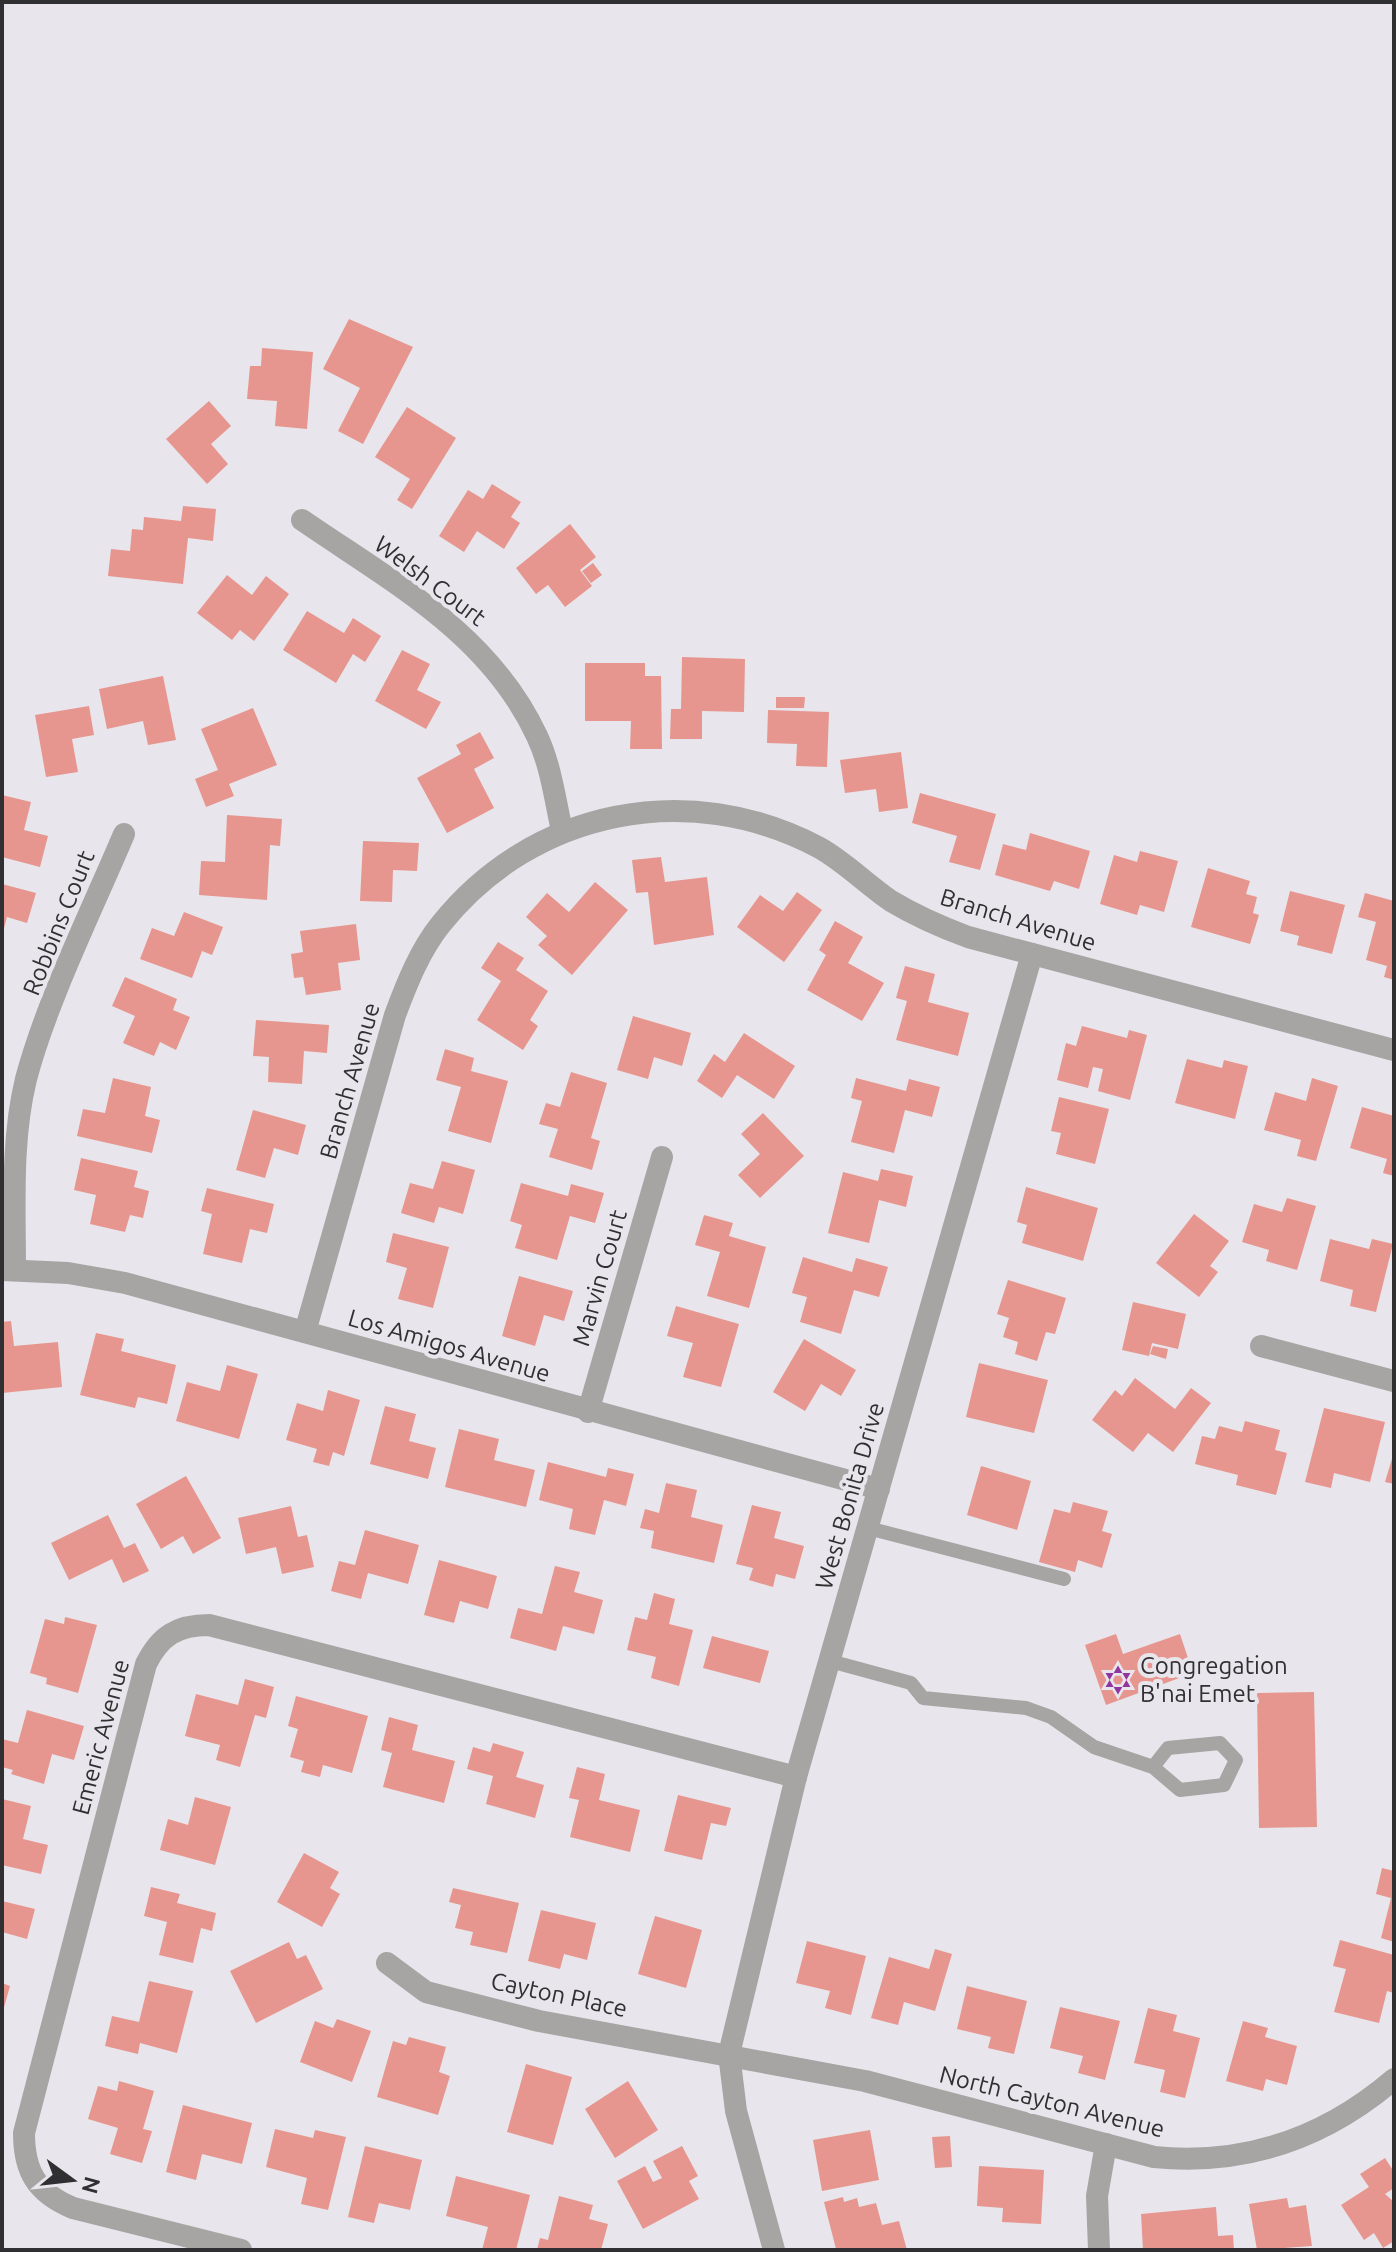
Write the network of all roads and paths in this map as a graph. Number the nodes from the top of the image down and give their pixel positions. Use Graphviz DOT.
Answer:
graph roads {
  1 [pos="302,520"];
  2 [pos="562,831"];
  3 [pos="124,834"];
  4 [pos="1032,954"];
  5 [pos="1394,1050"];
  6 [pos="662,1157"];
  7 [pos="8,1270"];
  8 [pos="305,1332"];
  9 [pos="1261,1346"];
  10 [pos="1394,1381"];
  11 [pos="588,1412"];
  12 [pos="879,1489"];
  13 [pos="868,1528"];
  14 [pos="1064,1579"];
  15 [pos="830,1661"];
  16 [pos="1153,1767"];
  17 [pos="796,1777"];
  18 [pos="387,1963"];
  19 [pos="729,2054"];
  20 [pos="1394,2079"];
  21 [pos="1106,2144"];
  22 [pos="241,2250"];
  23 [pos="774,2250"];
  24 [pos="1099,2250"];
  1 -- 2 [label="street, Welsh Court"];
  2 -- 4 [label="street, Branch Avenue"];
  2 -- 8 [label="street, Branch Avenue"];
  3 -- 7 [label="street, Robbins Court"];
  4 -- 5 [label="street, Branch Avenue"];
  4 -- 12 [label="street, West Bonita Drive"];
  6 -- 11 [label="street, Marvin Court"];
  7 -- 8 [label="street, Los Amigos Avenue"];
  8 -- 11 [label="street, Los Amigos Avenue"];
  9 -- 10 [label="street"];
  11 -- 12 [label="street, Los Amigos Avenue"];
  12 -- 13 [label="street, West Bonita Drive"];
  13 -- 14 [label="lane"];
  13 -- 15 [label="street, West Bonita Drive"];
  15 -- 16 [label="lane"];
  15 -- 17 [label="street, West Bonita Drive"];
  16 -- 16 [label="lane"];
  17 -- 19 [label="street, West Bonita Drive"];
  17 -- 22 [label="street, Emeric Avenue"];
  18 -- 19 [label="street, Cayton Place"];
  19 -- 21 [label="street, North Cayton Avenue"];
  19 -- 23 [label="street"];
  20 -- 21 [label="street, North Cayton Avenue"];
  21 -- 24 [label="street"];
}
